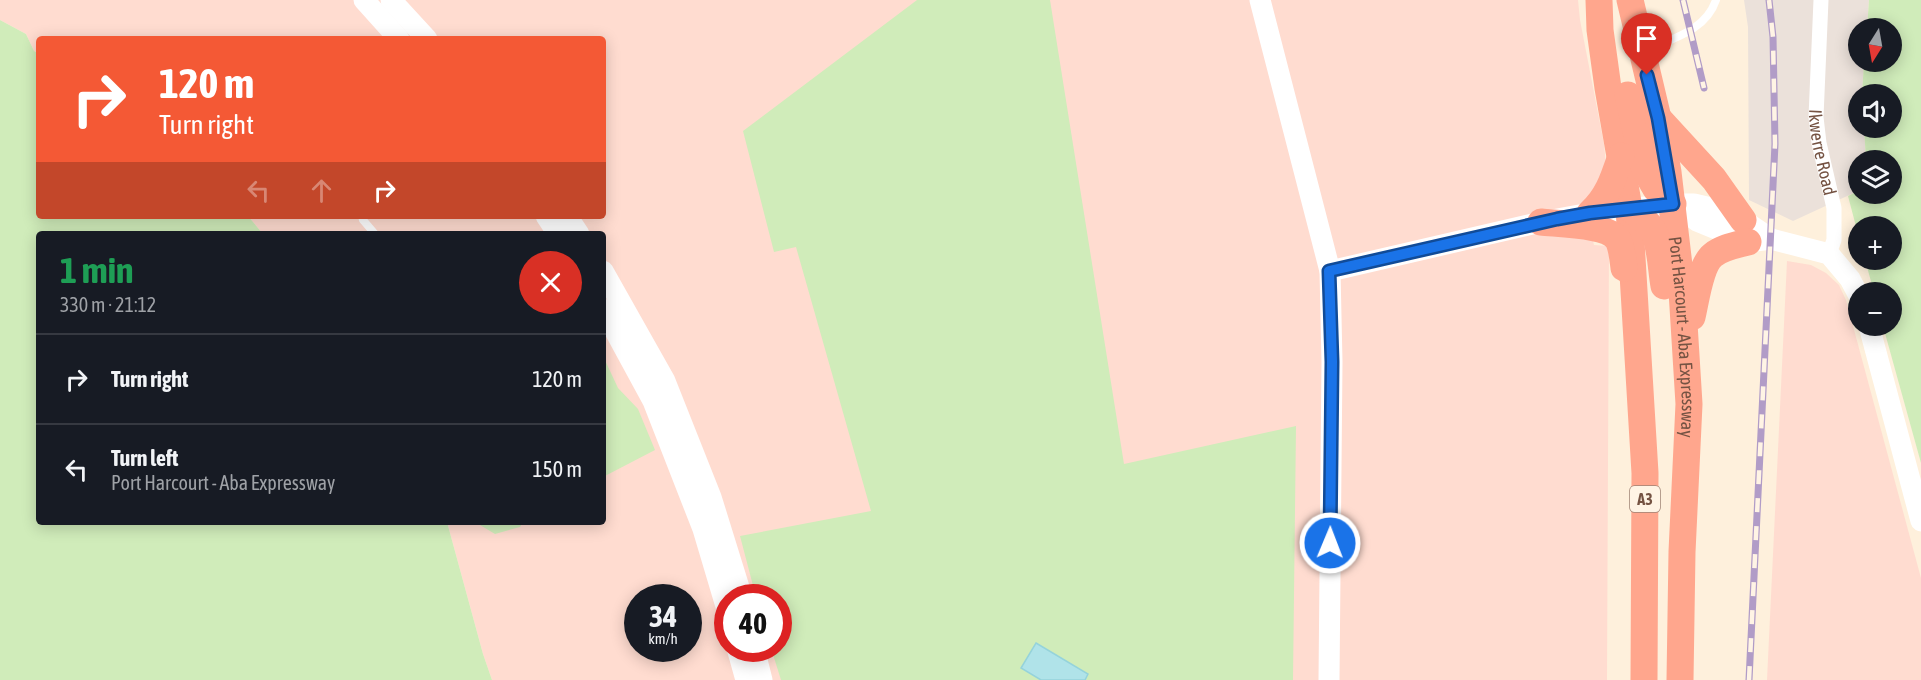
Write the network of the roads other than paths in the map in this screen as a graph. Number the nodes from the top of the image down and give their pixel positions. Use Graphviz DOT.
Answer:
graph roads {
  1 [pos="364,0"];
  2 [pos="391,0"];
  3 [pos="1260,0"];
  4 [pos="1599,0"];
  5 [pos="1606,0"];
  6 [pos="1630,0"];
  7 [pos="1716,0"];
  8 [pos="1821,0"];
  9 [pos="396,36"];
  10 [pos="424,36"];
  11 [pos="1642,52"];
  12 [pos="1658,118"];
  13 [pos="1621,155"];
  14 [pos="1673,204"];
  15 [pos="1629,208"];
  16 [pos="1590,213"];
  17 [pos="363,219"];
  18 [pos="1541,222"];
  19 [pos="372,231"];
  20 [pos="1754,234"];
  21 [pos="1829,254"];
  22 [pos="1329,271"];
  23 [pos="606,276"];
  24 [pos="1852,282"];
  25 [pos="606,315"];
  26 [pos="1636,318"];
  27 [pos="1872,336"];
  28 [pos="1686,347"];
  29 [pos="1689,404"];
  30 [pos="1921,521"];
  31 [pos="719,584"];
  32 [pos="738,584"];
  33 [pos="741,662"];
  34 [pos="758,662"];
  35 [pos="746,680"];
  36 [pos="762,680"];
  37 [pos="1329,680"];
  38 [pos="1644,680"];
  39 [pos="1680,680"];
  1 -- 9 [label="street"];
  2 -- 10 [label="street"];
  3 -- 22 [label="street"];
  4 -- 13 [label="highway, A3"];
  5 -- 14 [label="highway"];
  6 -- 11 [label="highway, Port Harcourt - Aba Expressway / A3"];
  7 -- 11 [label="lane"];
  8 -- 21 [label="street, Ikwerre Road"];
  11 -- 12 [label="highway, Port Harcourt - Aba Expressway / A3"];
  12 -- 14 [label="highway, Port Harcourt - Aba Expressway / A3"];
  12 -- 20 [label="highway"];
  13 -- 15 [label="highway, A3"];
  13 -- 16 [label="highway"];
  14 -- 15 [label="street"];
  14 -- 20 [label="street"];
  14 -- 28 [label="highway, Port Harcourt - Aba Expressway / A3"];
  15 -- 16 [label="street"];
  15 -- 26 [label="highway, A3"];
  15 -- 29 [label="highway"];
  16 -- 18 [label="street"];
  17 -- 19 [label="lane"];
  18 -- 22 [label="street"];
  18 -- 26 [label="highway"];
  20 -- 21 [label="street"];
  20 -- 28 [label="highway"];
  21 -- 24 [label="street"];
  22 -- 37 [label="street"];
  23 -- 32 [label="street"];
  25 -- 31 [label="street"];
  26 -- 38 [label="highway, A3"];
  27 -- 30 [label="street"];
  28 -- 29 [label="highway, Port Harcourt - Aba Expressway / A3"];
  29 -- 39 [label="highway, Port Harcourt - Aba Expressway / A3"];
  33 -- 35 [label="street"];
  34 -- 36 [label="street"];
}
